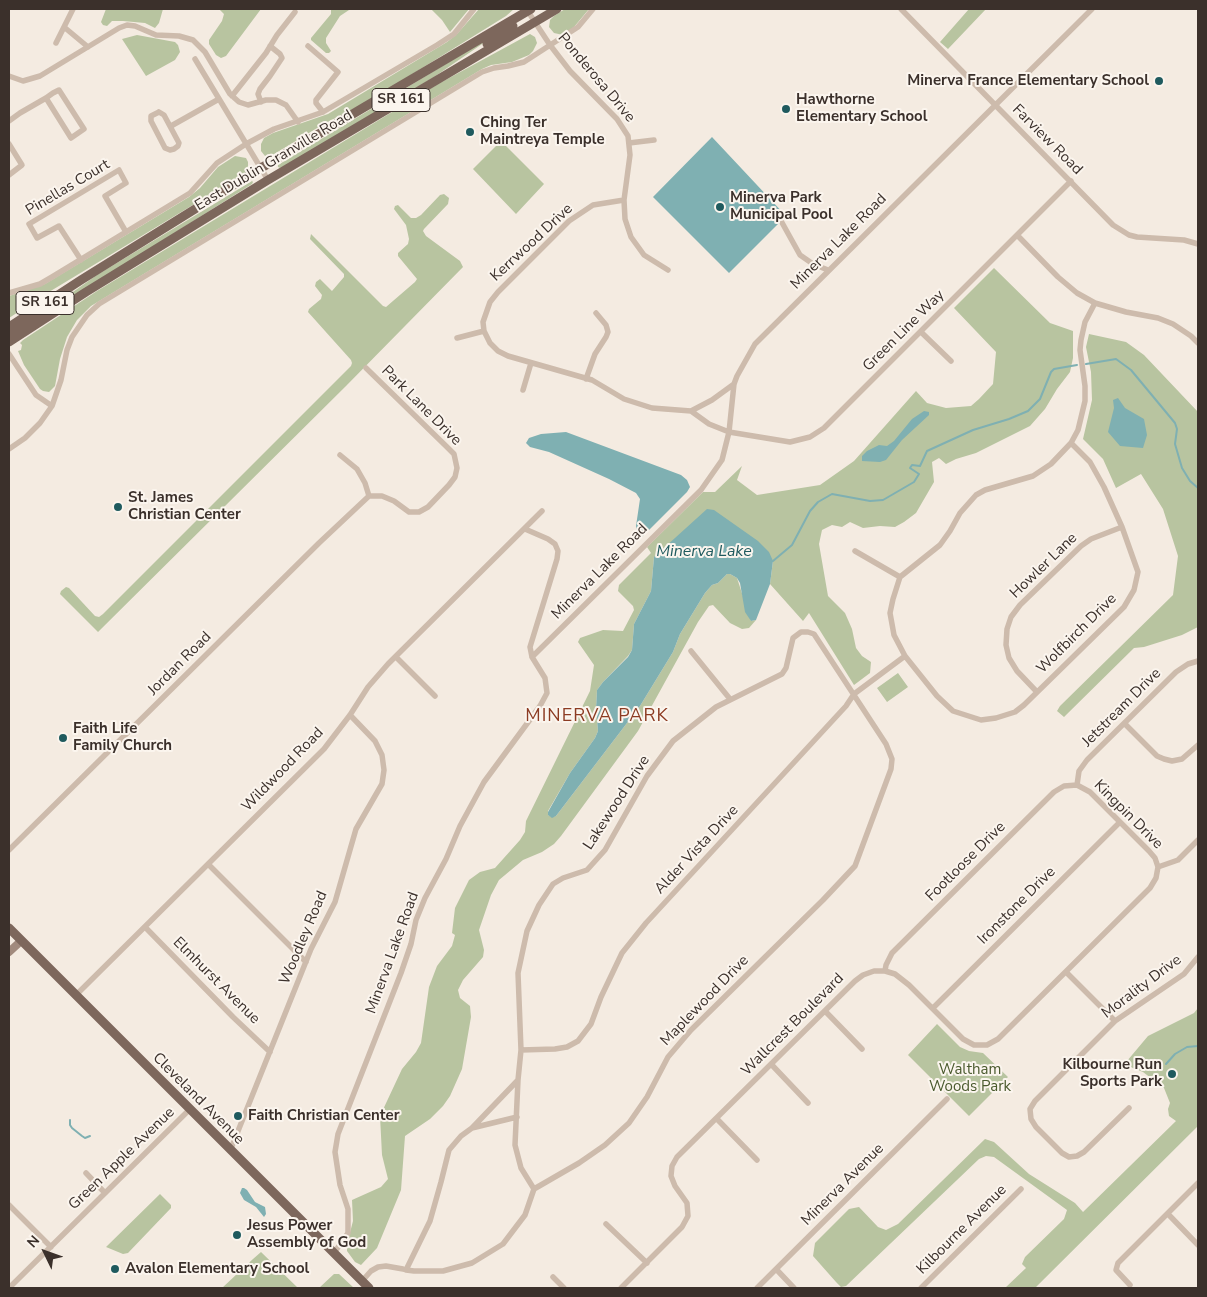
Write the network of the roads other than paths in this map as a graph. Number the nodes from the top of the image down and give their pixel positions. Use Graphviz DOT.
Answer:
graph roads {
  1 [pos="73,9"];
  2 [pos="474,9"];
  3 [pos="529,9"];
  4 [pos="543,9"];
  5 [pos="557,9"];
  6 [pos="593,9"];
  7 [pos="901,9"];
  8 [pos="1092,9"];
  9 [pos="295,12"];
  10 [pos="535,22"];
  11 [pos="64,27"];
  12 [pos="56,43"];
  13 [pos="550,45"];
  14 [pos="270,46"];
  15 [pos="308,46"];
  16 [pos="88,47"];
  17 [pos="195,59"];
  18 [pos="9,76"];
  19 [pos="442,77"];
  20 [pos="232,96"];
  21 [pos="46,98"];
  22 [pos="218,99"];
  23 [pos="261,102"];
  24 [pos="995,104"];
  25 [pos="323,112"];
  26 [pos="9,121"];
  27 [pos="298,122"];
  28 [pos="171,126"];
  29 [pos="654,140"];
  30 [pos="629,143"];
  31 [pos="9,144"];
  32 [pos="246,144"];
  33 [pos="261,168"];
  34 [pos="9,175"];
  35 [pos="268,180"];
  36 [pos="1071,181"];
  37 [pos="624,200"];
  38 [pos="780,219"];
  39 [pos="126,232"];
  40 [pos="1018,236"];
  41 [pos="1198,244"];
  42 [pos="81,260"];
  43 [pos="668,270"];
  44 [pos="828,270"];
  45 [pos="81,280"];
  46 [pos="9,293"];
  47 [pos="1095,303"];
  48 [pos="596,313"];
  49 [pos="9,327"];
  50 [pos="484,331"];
  51 [pos="921,332"];
  52 [pos="9,338"];
  53 [pos="457,338"];
  54 [pos="9,342"];
  55 [pos="1198,343"];
  56 [pos="9,354"];
  57 [pos="951,361"];
  58 [pos="530,363"];
  59 [pos="366,368"];
  60 [pos="586,378"];
  61 [pos="734,384"];
  62 [pos="523,390"];
  63 [pos="52,406"];
  64 [pos="691,411"];
  65 [pos="729,432"];
  66 [pos="1071,443"];
  67 [pos="9,449"];
  68 [pos="340,455"];
  69 [pos="369,496"];
  70 [pos="542,511"];
  71 [pos="1122,527"];
  72 [pos="525,529"];
  73 [pos="855,551"];
  74 [pos="900,577"];
  75 [pos="801,632"];
  76 [pos="691,651"];
  77 [pos="905,656"];
  78 [pos="396,657"];
  79 [pos="532,657"];
  80 [pos="1198,661"];
  81 [pos="1037,692"];
  82 [pos="854,694"];
  83 [pos="435,696"];
  84 [pos="730,699"];
  85 [pos="350,715"];
  86 [pos="1125,724"];
  87 [pos="1198,745"];
  88 [pos="1077,785"];
  89 [pos="1120,822"];
  90 [pos="1198,840"];
  91 [pos="9,850"];
  92 [pos="208,864"];
  93 [pos="1158,866"];
  94 [pos="145,927"];
  95 [pos="9,928"];
  96 [pos="21,940"];
  97 [pos="9,952"];
  98 [pos="1198,957"];
  99 [pos="306,962"];
  100 [pos="885,971"];
  101 [pos="1066,972"];
  102 [pos="75,996"];
  103 [pos="933,1008"];
  104 [pos="825,1011"];
  105 [pos="1115,1021"];
  106 [pos="862,1049"];
  107 [pos="521,1050"];
  108 [pos="270,1052"];
  109 [pos="771,1064"];
  110 [pos="518,1080"];
  111 [pos="947,1100"];
  112 [pos="808,1103"];
  113 [pos="1129,1108"];
  114 [pos="190,1110"];
  115 [pos="516,1117"];
  116 [pos="717,1119"];
  117 [pos="472,1128"];
  118 [pos="230,1151"];
  119 [pos="757,1160"];
  120 [pos="86,1173"];
  121 [pos="1198,1183"];
  122 [pos="534,1189"];
  123 [pos="1021,1189"];
  124 [pos="105,1193"];
  125 [pos="9,1205"];
  126 [pos="1168,1214"];
  127 [pos="606,1224"];
  128 [pos="1198,1245"];
  129 [pos="51,1247"];
  130 [pos="334,1253"];
  131 [pos="647,1263"];
  132 [pos="776,1269"];
  133 [pos="406,1270"];
  134 [pos="553,1277"];
  135 [pos="362,1281"];
  136 [pos="1130,1285"];
  137 [pos="9,1288"];
  138 [pos="369,1288"];
  139 [pos="564,1288"];
  140 [pos="621,1288"];
  141 [pos="756,1288"];
  142 [pos="794,1288"];
  143 [pos="921,1288"];
  1 -- 11 [label="street"];
  2 -- 25 [label="street, East Dublin Granville Road"];
  3 -- 10 [label="street, Ponderosa Drive"];
  3 -- 19 [label="main road"];
  3 -- 33 [label="main road, East Dublin Granville Road / SR 161"];
  4 -- 10 [label="main road"];
  5 -- 10 [label="main road, East Dublin Granville Road / SR 161"];
  6 -- 13 [label="street, East Dublin Granville Road"];
  7 -- 24 [label="street, Farview Road"];
  8 -- 24 [label="street, Minerva Lake Road"];
  9 -- 14 [label="street"];
  10 -- 13 [label="street, Ponderosa Drive"];
  10 -- 19 [label="main road, East Dublin Granville Road / SR 161"];
  11 -- 12 [label="street"];
  11 -- 16 [label="street"];
  13 -- 30 [label="street, Ponderosa Drive"];
  13 -- 63 [label="street, East Dublin Granville Road"];
  14 -- 20 [label="street"];
  14 -- 23 [label="street"];
  15 -- 25 [label="street"];
  16 -- 18 [label="street"];
  16 -- 20 [label="street"];
  17 -- 22 [label="street"];
  19 -- 35 [label="main road, East Dublin Granville Road / SR 161"];
  20 -- 23 [label="street"];
  21 -- 21 [label="street"];
  21 -- 26 [label="street"];
  22 -- 28 [label="street"];
  22 -- 32 [label="street"];
  23 -- 27 [label="street"];
  24 -- 36 [label="street, Farview Road"];
  24 -- 44 [label="street, Minerva Lake Road"];
  25 -- 27 [label="street, East Dublin Granville Road"];
  27 -- 32 [label="street, East Dublin Granville Road"];
  28 -- 28 [label="street"];
  29 -- 30 [label="street"];
  30 -- 37 [label="street, Ponderosa Drive"];
  31 -- 34 [label="street"];
  32 -- 33 [label="street"];
  32 -- 39 [label="street, East Dublin Granville Road"];
  33 -- 35 [label="street"];
  33 -- 45 [label="main road, East Dublin Granville Road / SR 161"];
  35 -- 54 [label="main road, East Dublin Granville Road / SR 161"];
  36 -- 40 [label="street, Green Line Way"];
  36 -- 41 [label="street, Farview Road"];
  37 -- 43 [label="street, Ponderosa Drive"];
  37 -- 50 [label="street, Kerrwood Drive"];
  38 -- 44 [label="street"];
  39 -- 42 [label="street, East Dublin Granville Road"];
  39 -- 42 [label="street, Pinellas Court"];
  40 -- 47 [label="street"];
  40 -- 51 [label="street, Green Line Way"];
  42 -- 46 [label="street, East Dublin Granville Road"];
  44 -- 61 [label="street, Minerva Lake Road"];
  45 -- 49 [label="main road, East Dublin Granville Road / SR 161"];
  45 -- 52 [label="main road"];
  47 -- 55 [label="street"];
  47 -- 66 [label="street"];
  48 -- 60 [label="street"];
  50 -- 53 [label="street"];
  50 -- 58 [label="street"];
  51 -- 57 [label="street"];
  51 -- 65 [label="street, Green Line Way"];
  56 -- 63 [label="street"];
  58 -- 60 [label="street"];
  58 -- 62 [label="street"];
  59 -- 69 [label="street, Park Lane Drive"];
  60 -- 64 [label="street"];
  61 -- 64 [label="street"];
  61 -- 65 [label="street, Minerva Lake Road"];
  63 -- 67 [label="street, East Dublin Granville Road"];
  64 -- 65 [label="street, Green Line Way"];
  65 -- 79 [label="street, Minerva Lake Road"];
  66 -- 71 [label="street, Wolfbirch Drive"];
  66 -- 74 [label="street"];
  68 -- 69 [label="street"];
  69 -- 91 [label="street, Jordan Road"];
  70 -- 72 [label="street, Wildwood Road"];
  71 -- 81 [label="street, Wolfbirch Drive"];
  71 -- 81 [label="street, Howler Lane"];
  72 -- 78 [label="street, Wildwood Road"];
  72 -- 79 [label="street"];
  73 -- 74 [label="street"];
  74 -- 77 [label="street, Wolfbirch Drive"];
  75 -- 82 [label="street, Maplewood Drive"];
  75 -- 84 [label="street, Lakewood Drive"];
  76 -- 84 [label="street"];
  77 -- 81 [label="street, Wolfbirch Drive"];
  77 -- 82 [label="street, Alder Vista Drive"];
  78 -- 83 [label="street"];
  78 -- 85 [label="street, Wildwood Road"];
  79 -- 130 [label="street, Minerva Lake Road"];
  80 -- 86 [label="street, Jetstream Drive"];
  82 -- 107 [label="street, Alder Vista Drive"];
  82 -- 122 [label="street, Maplewood Drive"];
  84 -- 107 [label="street, Lakewood Drive"];
  85 -- 92 [label="street, Wildwood Road"];
  85 -- 99 [label="street, Woodley Road"];
  86 -- 87 [label="street"];
  86 -- 88 [label="street, Jetstream Drive"];
  88 -- 89 [label="street, Kingpin Drive"];
  88 -- 100 [label="street, Footloose Drive"];
  89 -- 93 [label="street, Kingpin Drive"];
  89 -- 103 [label="street, Ironstone Drive"];
  90 -- 93 [label="street"];
  92 -- 94 [label="street, Wildwood Road"];
  92 -- 99 [label="street"];
  93 -- 101 [label="street"];
  94 -- 102 [label="street, Wildwood Road"];
  94 -- 108 [label="street, Elmhurst Avenue"];
  95 -- 96 [label="main road, Cleveland Avenue"];
  96 -- 97 [label="street"];
  96 -- 102 [label="main road, Cleveland Avenue"];
  98 -- 105 [label="street, Morality Drive"];
  99 -- 108 [label="street, Woodley Road"];
  100 -- 103 [label="street"];
  100 -- 104 [label="street, Wallcrest Boulevard"];
  101 -- 103 [label="street"];
  101 -- 105 [label="street"];
  102 -- 114 [label="main road, Cleveland Avenue"];
  104 -- 106 [label="street"];
  104 -- 109 [label="street, Wallcrest Boulevard"];
  105 -- 113 [label="street, Morality Drive"];
  107 -- 110 [label="street, Lakewood Drive"];
  108 -- 118 [label="street, Woodley Road"];
  109 -- 112 [label="street"];
  109 -- 116 [label="street, Wallcrest Boulevard"];
  110 -- 115 [label="street, Lakewood Drive"];
  110 -- 117 [label="street"];
  111 -- 132 [label="street, Minerva Avenue"];
  114 -- 118 [label="main road, Cleveland Avenue"];
  114 -- 124 [label="street, Green Apple Avenue"];
  115 -- 117 [label="street"];
  115 -- 122 [label="street, Lakewood Drive"];
  116 -- 119 [label="street"];
  116 -- 131 [label="street, Wallcrest Boulevard"];
  117 -- 133 [label="street"];
  118 -- 130 [label="main road, Cleveland Avenue"];
  120 -- 124 [label="street"];
  121 -- 126 [label="street"];
  122 -- 133 [label="street"];
  123 -- 143 [label="street, Kilbourne Avenue"];
  124 -- 129 [label="street, Green Apple Avenue"];
  125 -- 129 [label="street"];
  126 -- 128 [label="street"];
  126 -- 136 [label="street"];
  127 -- 131 [label="street"];
  129 -- 137 [label="street, Green Apple Avenue"];
  130 -- 135 [label="main road, Cleveland Avenue"];
  131 -- 140 [label="street, Wallcrest Boulevard"];
  132 -- 141 [label="street, Minerva Avenue"];
  132 -- 142 [label="street"];
  133 -- 135 [label="street"];
  134 -- 139 [label="street"];
  135 -- 138 [label="main road, Cleveland Avenue"];
}
